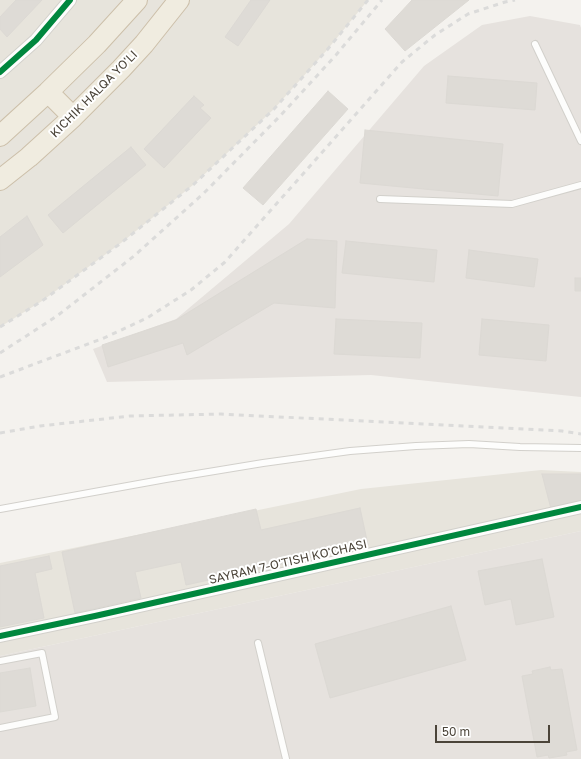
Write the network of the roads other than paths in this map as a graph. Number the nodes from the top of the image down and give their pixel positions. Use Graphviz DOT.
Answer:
graph roads {
  1 [pos="70,0"];
  2 [pos="137,0"];
  3 [pos="179,0"];
  4 [pos="535,44"];
  5 [pos="0,72"];
  6 [pos="48,92"];
  7 [pos="73,117"];
  8 [pos="0,136"];
  9 [pos="581,141"];
  10 [pos="0,180"];
  11 [pos="581,186"];
  12 [pos="380,199"];
  13 [pos="581,448"];
  14 [pos="581,507"];
  15 [pos="0,509"];
  16 [pos="0,636"];
  17 [pos="258,643"];
  18 [pos="0,661"];
  19 [pos="0,728"];
  20 [pos="286,759"];
  1 -- 5 [label="street"];
  2 -- 6 [label="highway"];
  3 -- 7 [label="highway, KICHIK HALQA YO'LI"];
  4 -- 9 [label="lane"];
  6 -- 7 [label="highway"];
  6 -- 8 [label="highway"];
  7 -- 10 [label="highway, KICHIK HALQA YO'LI"];
  11 -- 12 [label="lane"];
  13 -- 15 [label="lane"];
  14 -- 16 [label="street, SAYRAM 7-O'TISH KO'CHASI"];
  17 -- 20 [label="lane"];
  18 -- 19 [label="lane"];
}
